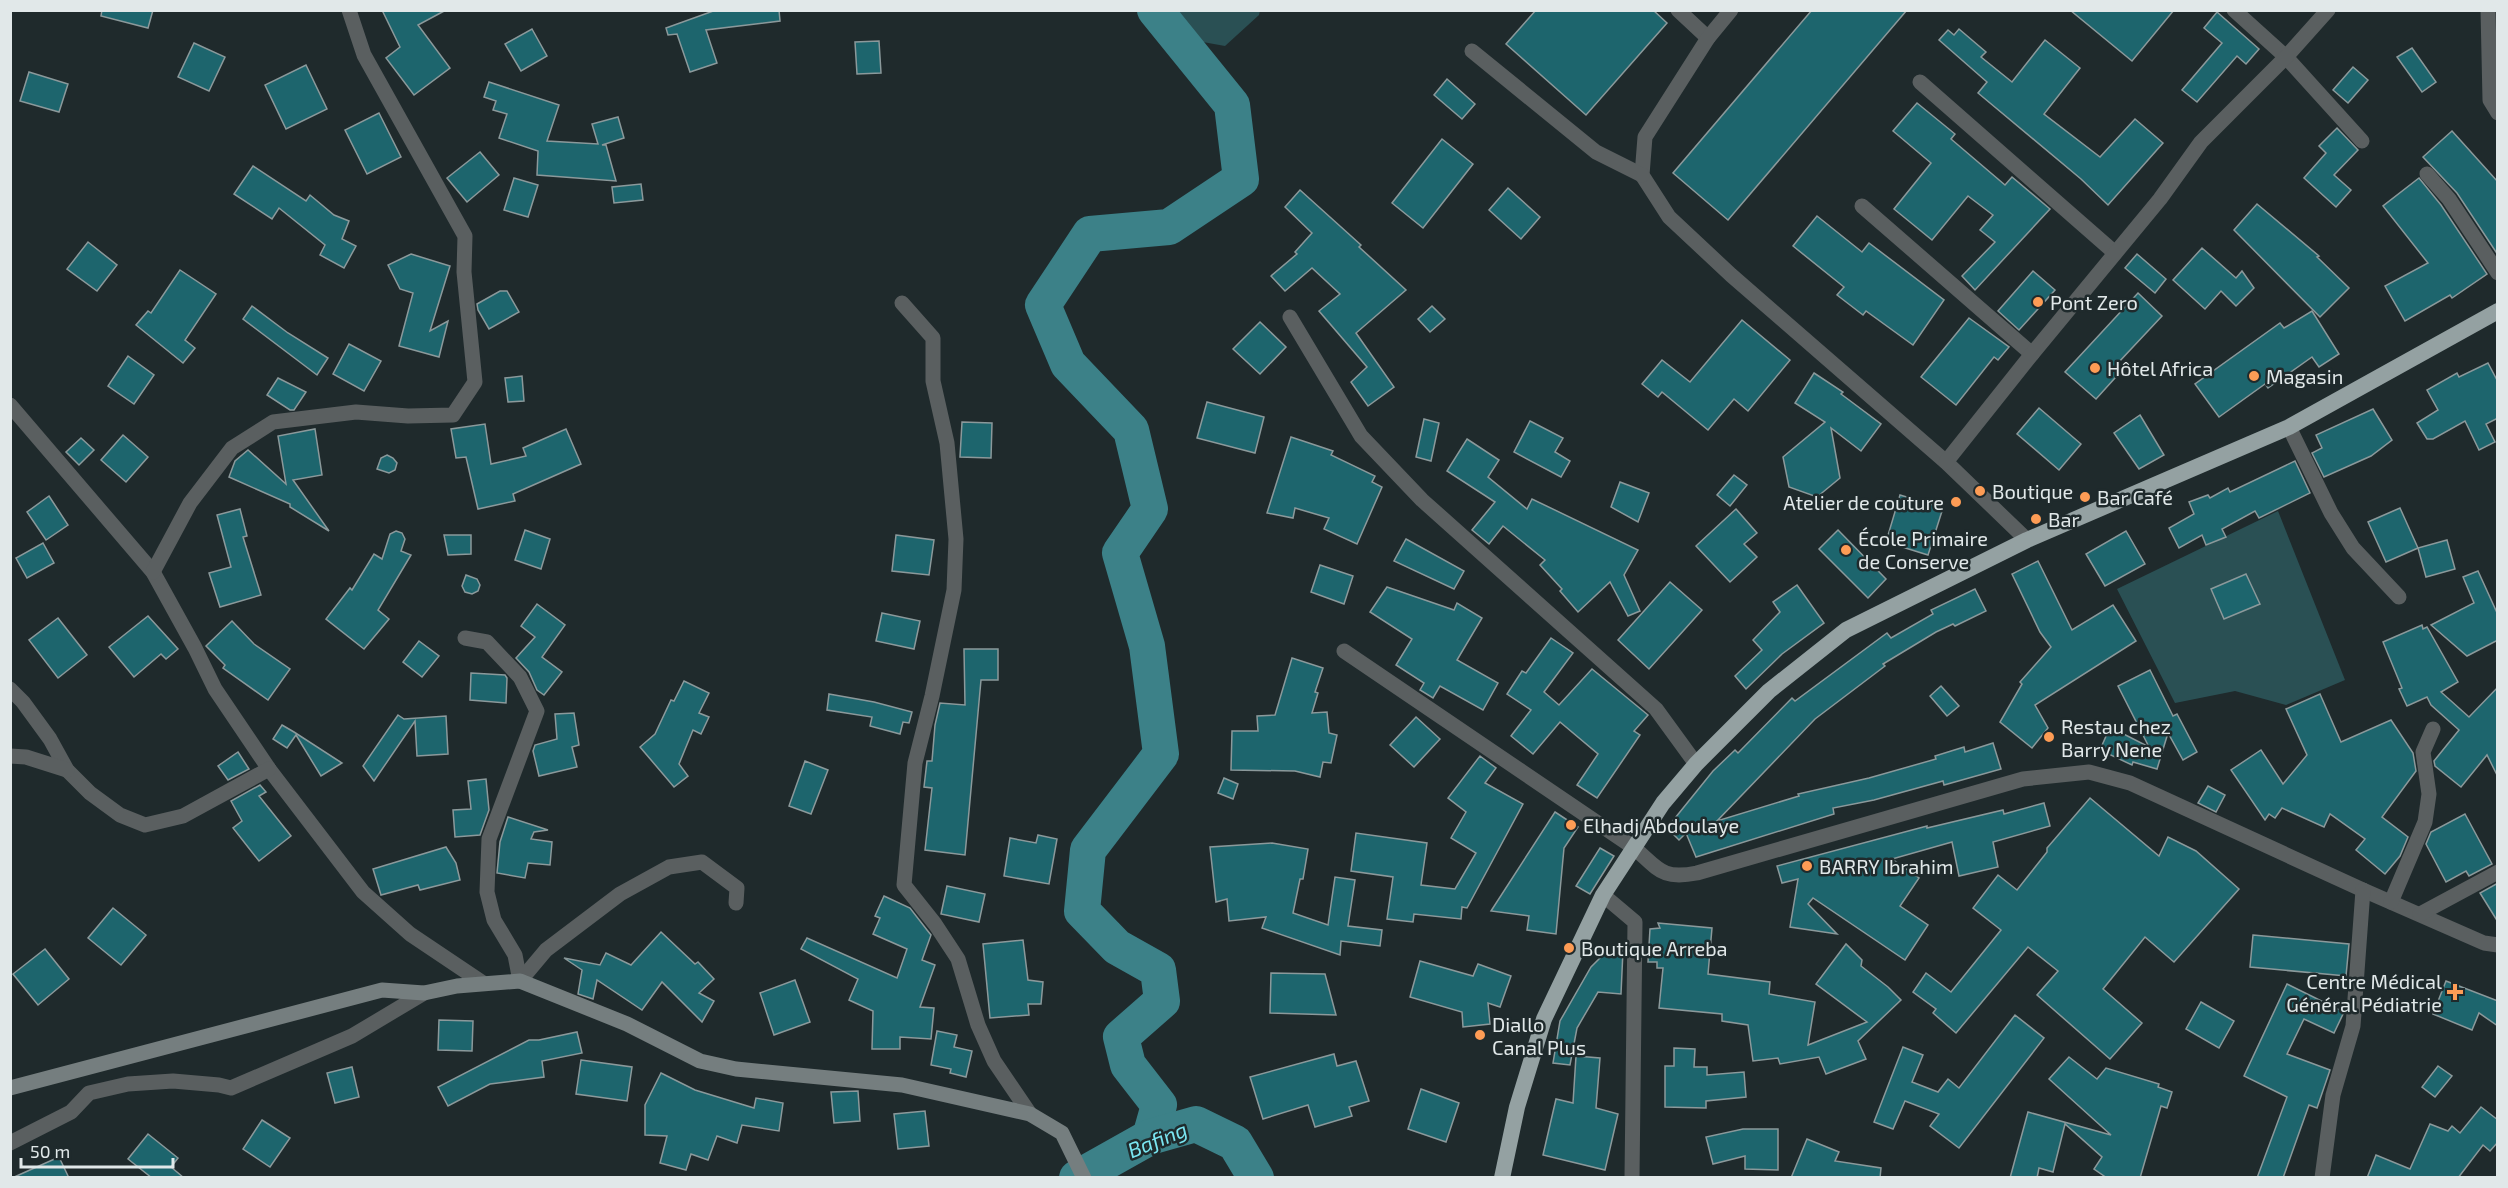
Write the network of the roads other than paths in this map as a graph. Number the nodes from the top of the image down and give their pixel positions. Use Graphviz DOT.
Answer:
graph roads {
  1 [pos="349,10"];
  2 [pos="1678,10"];
  3 [pos="1731,10"];
  4 [pos="2234,10"];
  5 [pos="2328,10"];
  6 [pos="2488,10"];
  7 [pos="1708,38"];
  8 [pos="1472,51"];
  9 [pos="2286,57"];
  10 [pos="1920,82"];
  11 [pos="2498,113"];
  12 [pos="2362,141"];
  13 [pos="1642,174"];
  14 [pos="2427,174"];
  15 [pos="1862,206"];
  16 [pos="2115,253"];
  17 [pos="2498,273"];
  18 [pos="902,303"];
  19 [pos="2498,311"];
  20 [pos="1290,317"];
  21 [pos="2032,354"];
  22 [pos="10,405"];
  23 [pos="2289,427"];
  24 [pos="1946,462"];
  25 [pos="2027,540"];
  26 [pos="153,572"];
  27 [pos="2399,597"];
  28 [pos="465,638"];
  29 [pos="1344,651"];
  30 [pos="10,689"];
  31 [pos="2433,729"];
  32 [pos="10,756"];
  33 [pos="1696,764"];
  34 [pos="269,769"];
  35 [pos="67,770"];
  36 [pos="1633,847"];
  37 [pos="2498,872"];
  38 [pos="2363,890"];
  39 [pos="1603,895"];
  40 [pos="2391,902"];
  41 [pos="736,903"];
  42 [pos="2420,914"];
  43 [pos="2498,945"];
  44 [pos="520,981"];
  45 [pos="483,983"];
  46 [pos="424,993"];
  47 [pos="10,1088"];
  48 [pos="1030,1114"];
  49 [pos="10,1143"];
  50 [pos="1082,1171"];
  51 [pos="1503,1178"];
  52 [pos="1632,1178"];
  53 [pos="2322,1178"];
  1 -- 26 [label="street"];
  2 -- 7 [label="street"];
  3 -- 7 [label="street"];
  4 -- 9 [label="street"];
  5 -- 9 [label="street"];
  6 -- 11 [label="street"];
  7 -- 13 [label="street"];
  8 -- 13 [label="street"];
  9 -- 12 [label="street"];
  9 -- 16 [label="street"];
  10 -- 16 [label="street"];
  13 -- 24 [label="street"];
  14 -- 17 [label="street"];
  15 -- 21 [label="street"];
  16 -- 21 [label="street"];
  18 -- 48 [label="street"];
  19 -- 23 [label="highway"];
  20 -- 33 [label="street"];
  21 -- 24 [label="street"];
  22 -- 26 [label="street"];
  23 -- 25 [label="highway"];
  23 -- 27 [label="street"];
  24 -- 25 [label="street"];
  25 -- 33 [label="highway"];
  26 -- 34 [label="street"];
  28 -- 44 [label="street"];
  29 -- 36 [label="street"];
  30 -- 35 [label="street"];
  31 -- 40 [label="street"];
  32 -- 35 [label="street"];
  33 -- 36 [label="highway"];
  34 -- 35 [label="street"];
  34 -- 45 [label="street"];
  36 -- 38 [label="street"];
  36 -- 39 [label="highway"];
  37 -- 42 [label="street"];
  38 -- 40 [label="street"];
  38 -- 53 [label="street"];
  39 -- 51 [label="highway"];
  39 -- 52 [label="street"];
  40 -- 42 [label="street"];
  41 -- 44 [label="street"];
  42 -- 43 [label="street"];
  44 -- 45 [label="main road"];
  44 -- 48 [label="main road"];
  45 -- 46 [label="main road"];
  46 -- 47 [label="main road"];
  46 -- 49 [label="street"];
  48 -- 50 [label="main road"];
}
